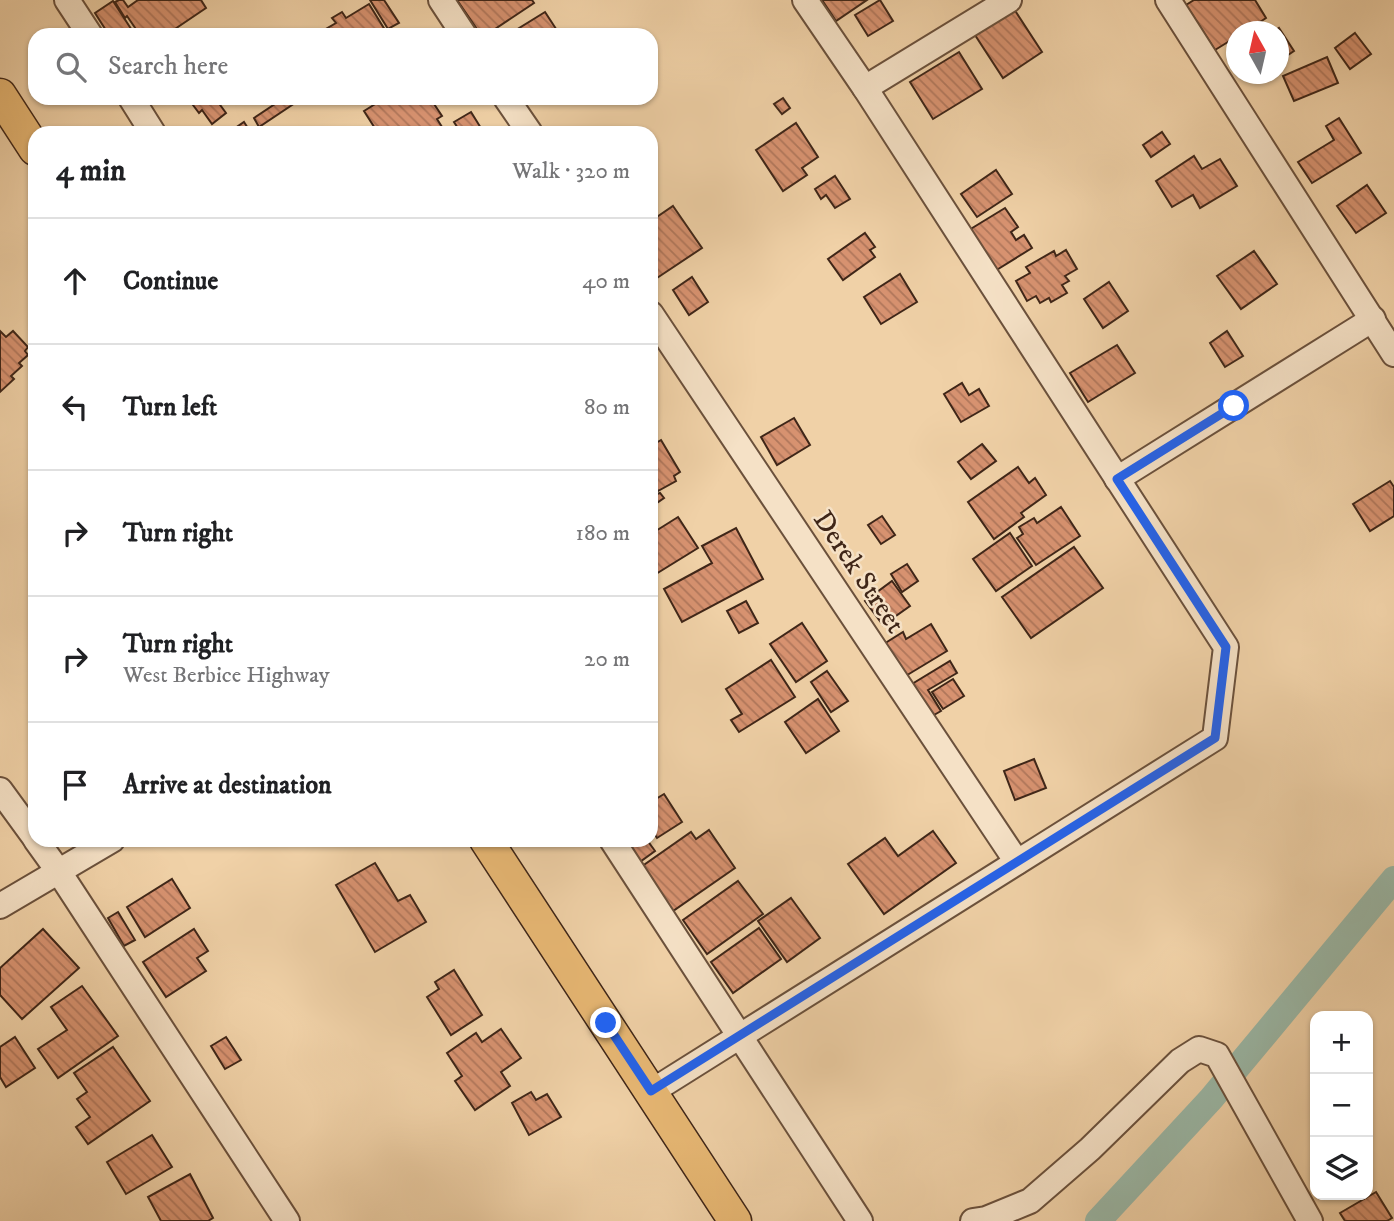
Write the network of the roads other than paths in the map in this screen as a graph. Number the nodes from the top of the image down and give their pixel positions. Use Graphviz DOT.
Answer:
graph roads {
  1 [pos="67,0"];
  2 [pos="441,0"];
  3 [pos="805,0"];
  4 [pos="1009,0"];
  5 [pos="1168,0"];
  6 [pos="85,28"];
  7 [pos="459,28"];
  8 [pos="865,88"];
  9 [pos="0,95"];
  10 [pos="135,105"];
  11 [pos="511,105"];
  12 [pos="149,126"];
  13 [pos="525,126"];
  14 [pos="28,138"];
  15 [pos="1373,319"];
  16 [pos="658,324"];
  17 [pos="1394,354"];
  18 [pos="1117,479"];
  19 [pos="0,790"];
  20 [pos="28,828"];
  21 [pos="42,847"];
  22 [pos="101,847"];
  23 [pos="491,847"];
  24 [pos="616,847"];
  25 [pos="1017,862"];
  26 [pos="60,872"];
  27 [pos="0,906"];
  28 [pos="738,1035"];
  29 [pos="651,1091"];
  30 [pos="287,1221"];
  31 [pos="735,1221"];
  32 [pos="860,1221"];
  33 [pos="973,1221"];
  34 [pos="1310,1221"];
  1 -- 6 [label="street"];
  2 -- 7 [label="street"];
  3 -- 8 [label="street"];
  4 -- 8 [label="street"];
  5 -- 15 [label="street"];
  8 -- 18 [label="street"];
  9 -- 14 [label="main road"];
  10 -- 12 [label="street"];
  11 -- 13 [label="street"];
  15 -- 17 [label="street"];
  15 -- 18 [label="street"];
  16 -- 25 [label="street, Derek Street"];
  18 -- 25 [label="street"];
  19 -- 20 [label="street"];
  21 -- 26 [label="street"];
  22 -- 26 [label="street"];
  23 -- 29 [label="main road"];
  24 -- 28 [label="street"];
  25 -- 28 [label="street"];
  26 -- 27 [label="street"];
  26 -- 30 [label="street"];
  28 -- 29 [label="street"];
  28 -- 32 [label="street"];
  29 -- 31 [label="main road"];
  33 -- 34 [label="street"];
}
